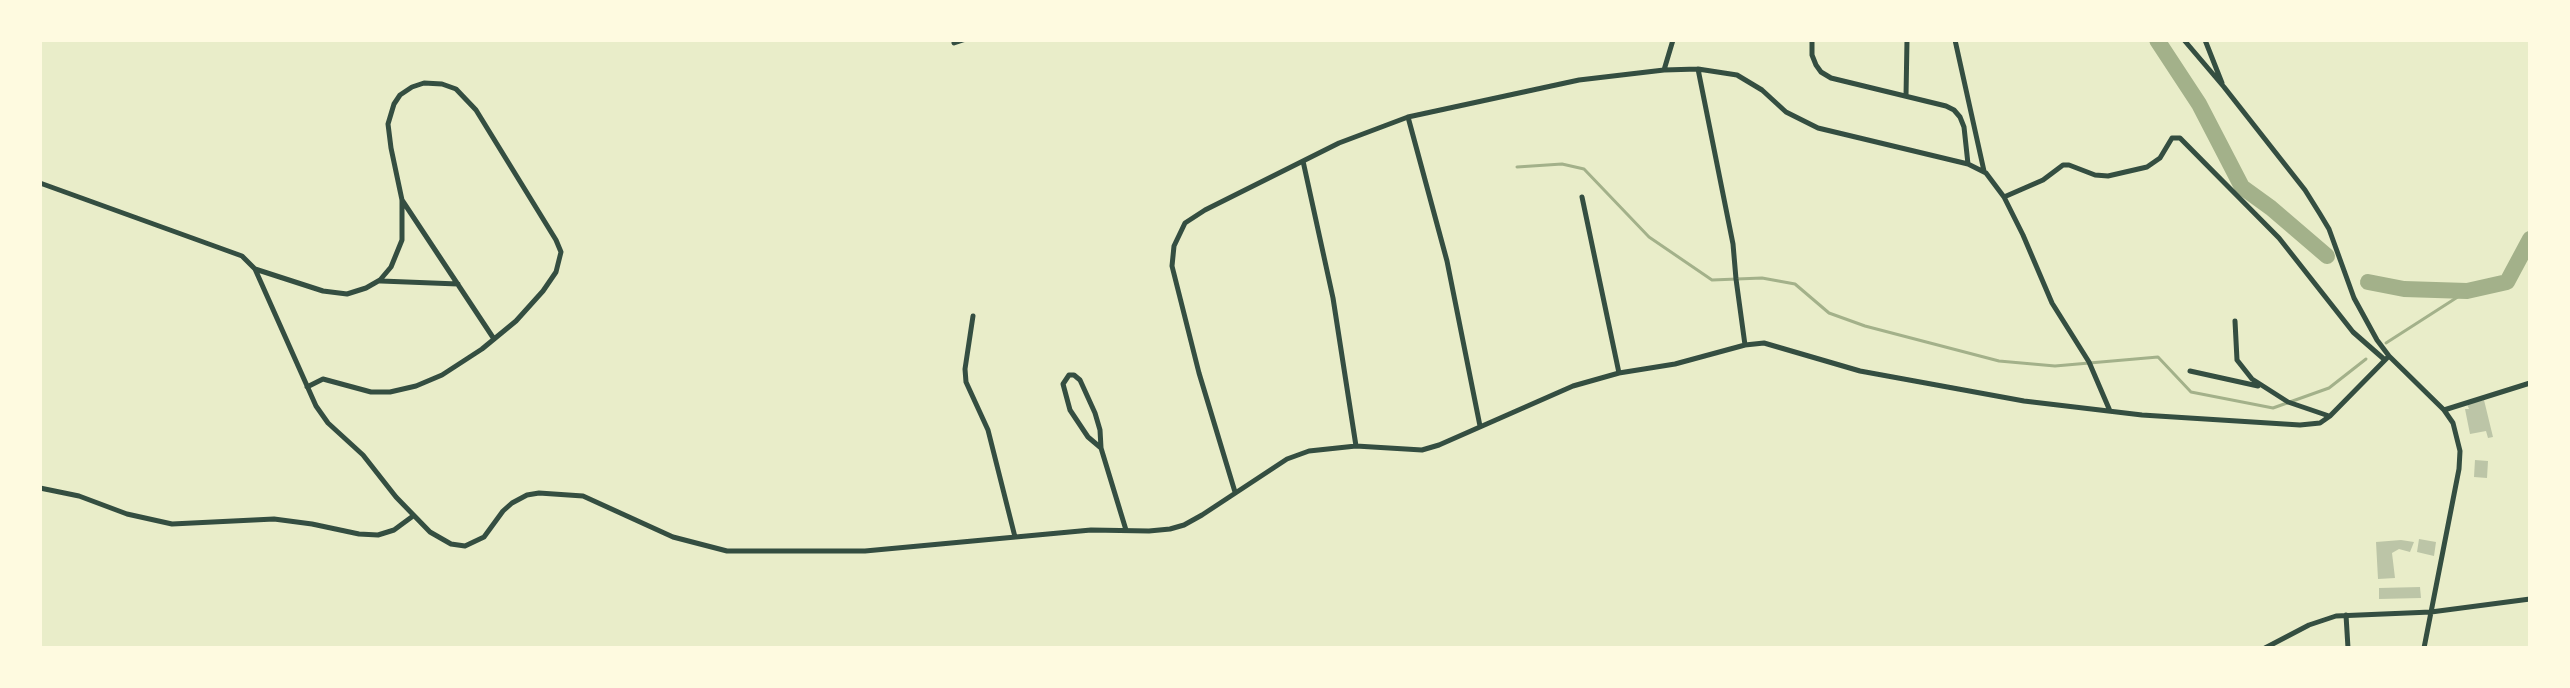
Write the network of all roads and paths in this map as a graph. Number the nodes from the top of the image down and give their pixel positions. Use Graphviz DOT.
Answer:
graph roads {
  1 [pos="963,40"];
  2 [pos="1673,40"];
  3 [pos="1812,40"];
  4 [pos="1907,40"];
  5 [pos="1955,40"];
  6 [pos="2184,40"];
  7 [pos="2205,40"];
  8 [pos="954,43"];
  9 [pos="1698,69"];
  10 [pos="1664,70"];
  11 [pos="2224,87"];
  12 [pos="1906,96"];
  13 [pos="1408,117"];
  14 [pos="1303,161"];
  15 [pos="1968,164"];
  16 [pos="1984,172"];
  17 [pos="40,183"];
  18 [pos="1582,197"];
  19 [pos="2004,197"];
  20 [pos="402,200"];
  21 [pos="255,269"];
  22 [pos="380,280"];
  23 [pos="458,284"];
  24 [pos="973,316"];
  25 [pos="2235,321"];
  26 [pos="494,339"];
  27 [pos="1745,345"];
  28 [pos="2387,358"];
  29 [pos="2190,371"];
  30 [pos="1619,373"];
  31 [pos="2530,383"];
  32 [pos="307,387"];
  33 [pos="2263,387"];
  34 [pos="2444,410"];
  35 [pos="2110,411"];
  36 [pos="2330,416"];
  37 [pos="1480,426"];
  38 [pos="1356,446"];
  39 [pos="1101,448"];
  40 [pos="40,488"];
  41 [pos="1235,492"];
  42 [pos="413,516"];
  43 [pos="1126,530"];
  44 [pos="1015,537"];
  45 [pos="2530,599"];
  46 [pos="2431,612"];
  47 [pos="2346,615"];
  48 [pos="2265,648"];
  49 [pos="2348,648"];
  50 [pos="2424,648"];
  1 -- 8 [label="street"];
  2 -- 10 [label="street"];
  3 -- 12 [label="street"];
  4 -- 12 [label="street"];
  5 -- 16 [label="street"];
  6 -- 11 [label="street"];
  7 -- 11 [label="street"];
  9 -- 10 [label="street"];
  9 -- 15 [label="street"];
  9 -- 27 [label="street"];
  10 -- 13 [label="street"];
  11 -- 28 [label="street"];
  12 -- 15 [label="street"];
  13 -- 14 [label="street"];
  13 -- 37 [label="street"];
  14 -- 38 [label="street"];
  14 -- 41 [label="street"];
  15 -- 16 [label="street"];
  16 -- 19 [label="street"];
  17 -- 21 [label="street"];
  18 -- 30 [label="street"];
  19 -- 28 [label="street"];
  19 -- 35 [label="street"];
  20 -- 22 [label="street"];
  20 -- 23 [label="street"];
  20 -- 26 [label="street"];
  21 -- 22 [label="street"];
  21 -- 32 [label="street"];
  22 -- 23 [label="street"];
  23 -- 26 [label="street"];
  24 -- 44 [label="street"];
  25 -- 33 [label="street"];
  26 -- 32 [label="street"];
  27 -- 30 [label="street"];
  27 -- 35 [label="street"];
  28 -- 34 [label="street"];
  28 -- 36 [label="street"];
  29 -- 33 [label="street"];
  30 -- 37 [label="street"];
  31 -- 34 [label="street"];
  32 -- 42 [label="street"];
  33 -- 36 [label="street"];
  34 -- 46 [label="street"];
  35 -- 36 [label="street"];
  37 -- 38 [label="street"];
  38 -- 41 [label="street"];
  39 -- 39 [label="street"];
  39 -- 43 [label="street"];
  40 -- 42 [label="street"];
  41 -- 43 [label="street"];
  42 -- 44 [label="street"];
  43 -- 44 [label="street"];
  45 -- 46 [label="street"];
  46 -- 47 [label="street"];
  46 -- 50 [label="street"];
  47 -- 48 [label="street"];
  47 -- 49 [label="street"];
}
